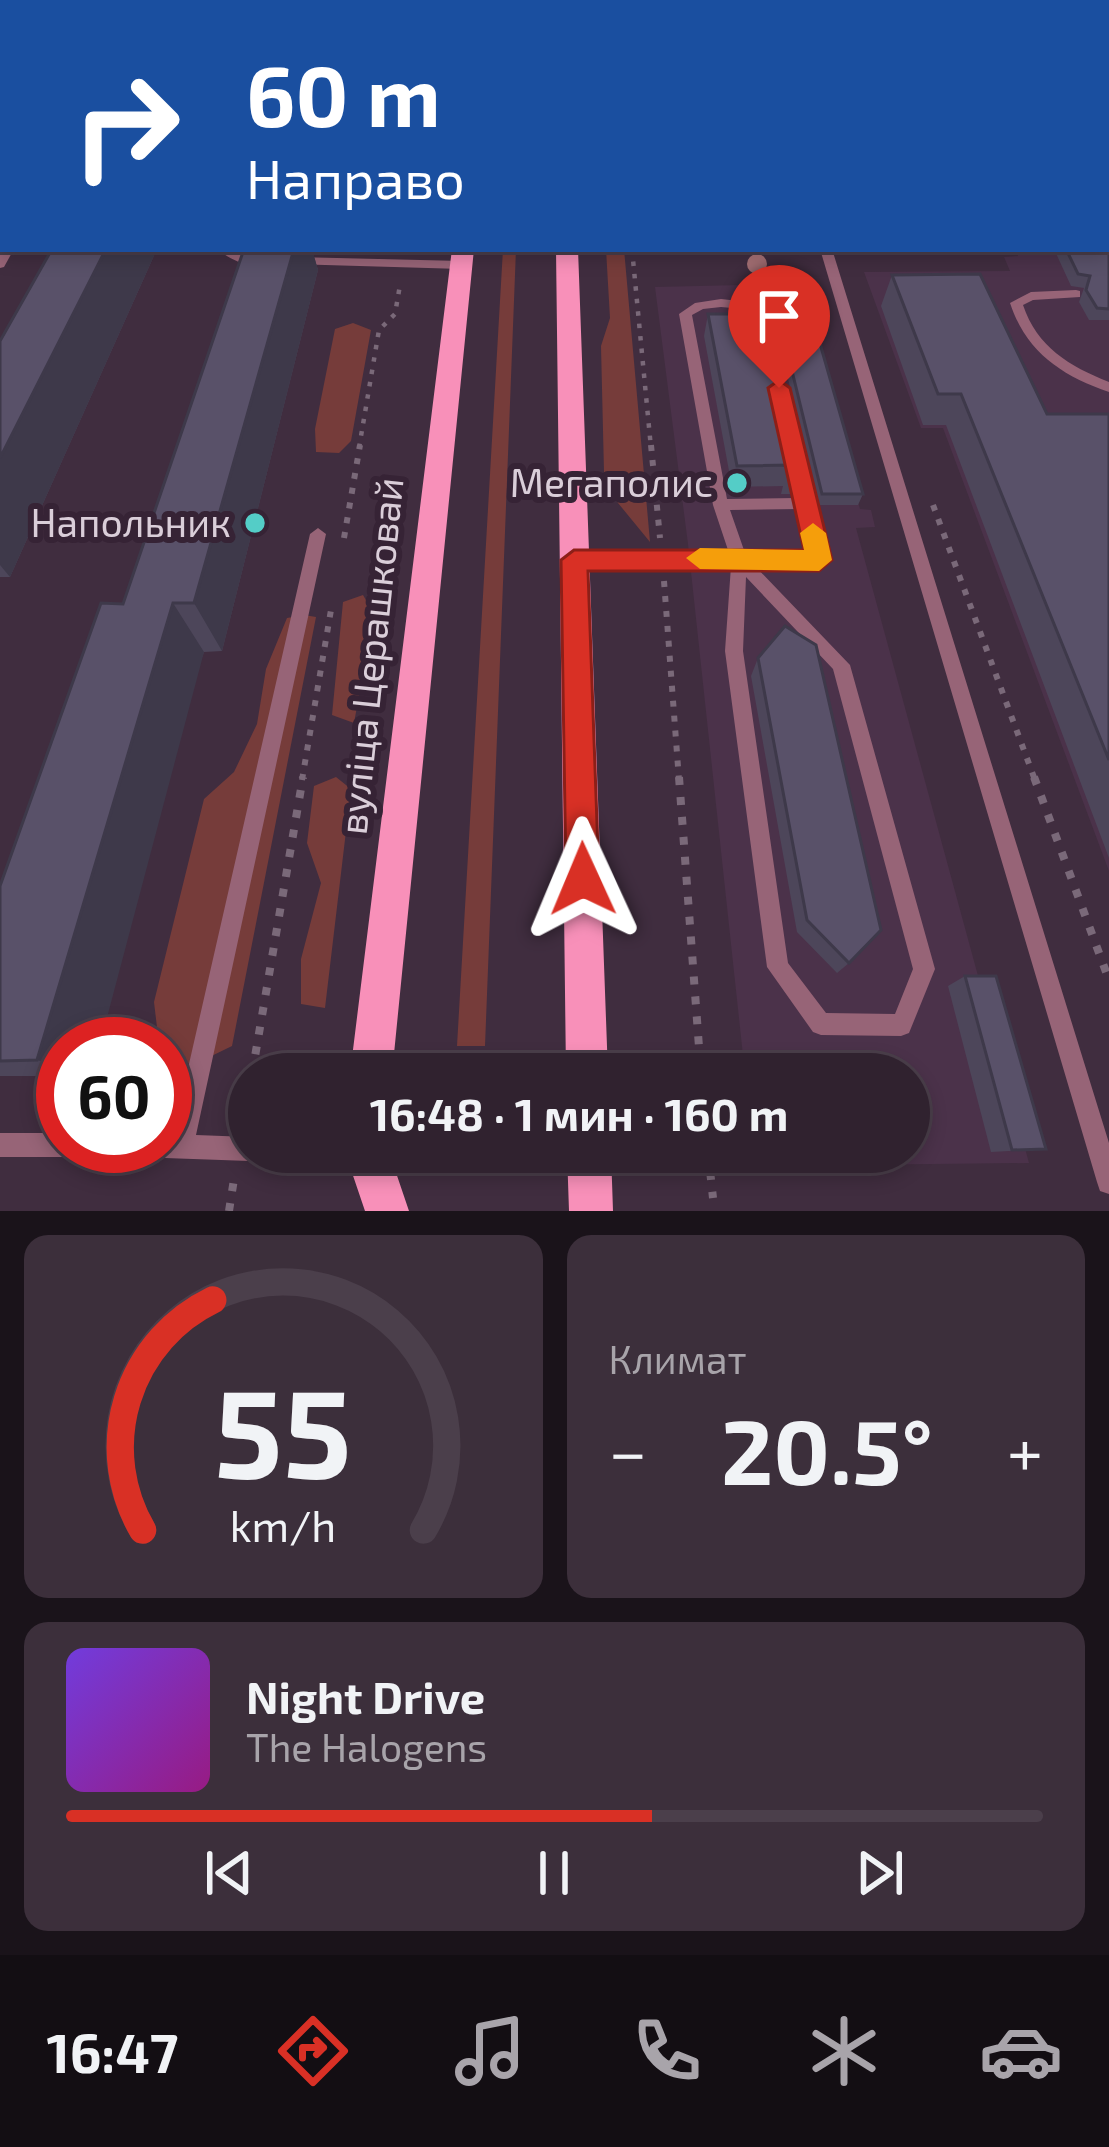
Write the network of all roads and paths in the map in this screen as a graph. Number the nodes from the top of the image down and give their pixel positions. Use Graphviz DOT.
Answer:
graph roads {
  1 [pos="228,252"];
  2 [pos="567,252"];
  3 [pos="632,252"];
  4 [pos="827,252"];
  5 [pos="463,257"];
  6 [pos="241,260"];
  7 [pos="405,264"];
  8 [pos="233,283"];
  9 [pos="1076,295"];
  10 [pos="1109,387"];
  11 [pos="929,495"];
  12 [pos="806,503"];
  13 [pos="721,505"];
  14 [pos="319,534"];
  15 [pos="344,539"];
  16 [pos="662,559"];
  17 [pos="739,559"];
  18 [pos="574,560"];
  19 [pos="335,586"];
  20 [pos="1109,980"];
  21 [pos="256,1053"];
  22 [pos="373,1053"];
  23 [pos="586,1053"];
  24 [pos="698,1053"];
  25 [pos="192,1070"];
  26 [pos="0,1144"];
  27 [pos="36,1145"];
  28 [pos="192,1147"];
  29 [pos="228,1148"];
  30 [pos="364,1173"];
  31 [pos="373,1173"];
  32 [pos="590,1173"];
  33 [pos="710,1173"];
  34 [pos="1109,1182"];
  35 [pos="713,1198"];
  36 [pos="359,1211"];
  37 [pos="387,1211"];
  38 [pos="591,1211"];
  1 -- 6 [label="lane"];
  2 -- 18 [label="main road"];
  3 -- 16 [label="path"];
  4 -- 34 [label="lane"];
  5 -- 7 [label="lane"];
  5 -- 22 [label="main road, вуліца Церашковай"];
  6 -- 7 [label="lane"];
  6 -- 8 [label="lane"];
  7 -- 15 [label="path"];
  9 -- 10 [label="lane"];
  11 -- 20 [label="path"];
  12 -- 13 [label="lane"];
  12 -- 13 [label="lane"];
  12 -- 17 [label="lane"];
  13 -- 17 [label="lane"];
  14 -- 25 [label="lane"];
  16 -- 17 [label="lane"];
  16 -- 18 [label="lane"];
  16 -- 24 [label="path"];
  17 -- 17 [label="lane"];
  18 -- 23 [label="main road"];
  19 -- 21 [label="path"];
  26 -- 27 [label="lane"];
  28 -- 29 [label="lane"];
  30 -- 36 [label="main road"];
  31 -- 37 [label="main road"];
  32 -- 38 [label="main road"];
  33 -- 35 [label="path"];
}
